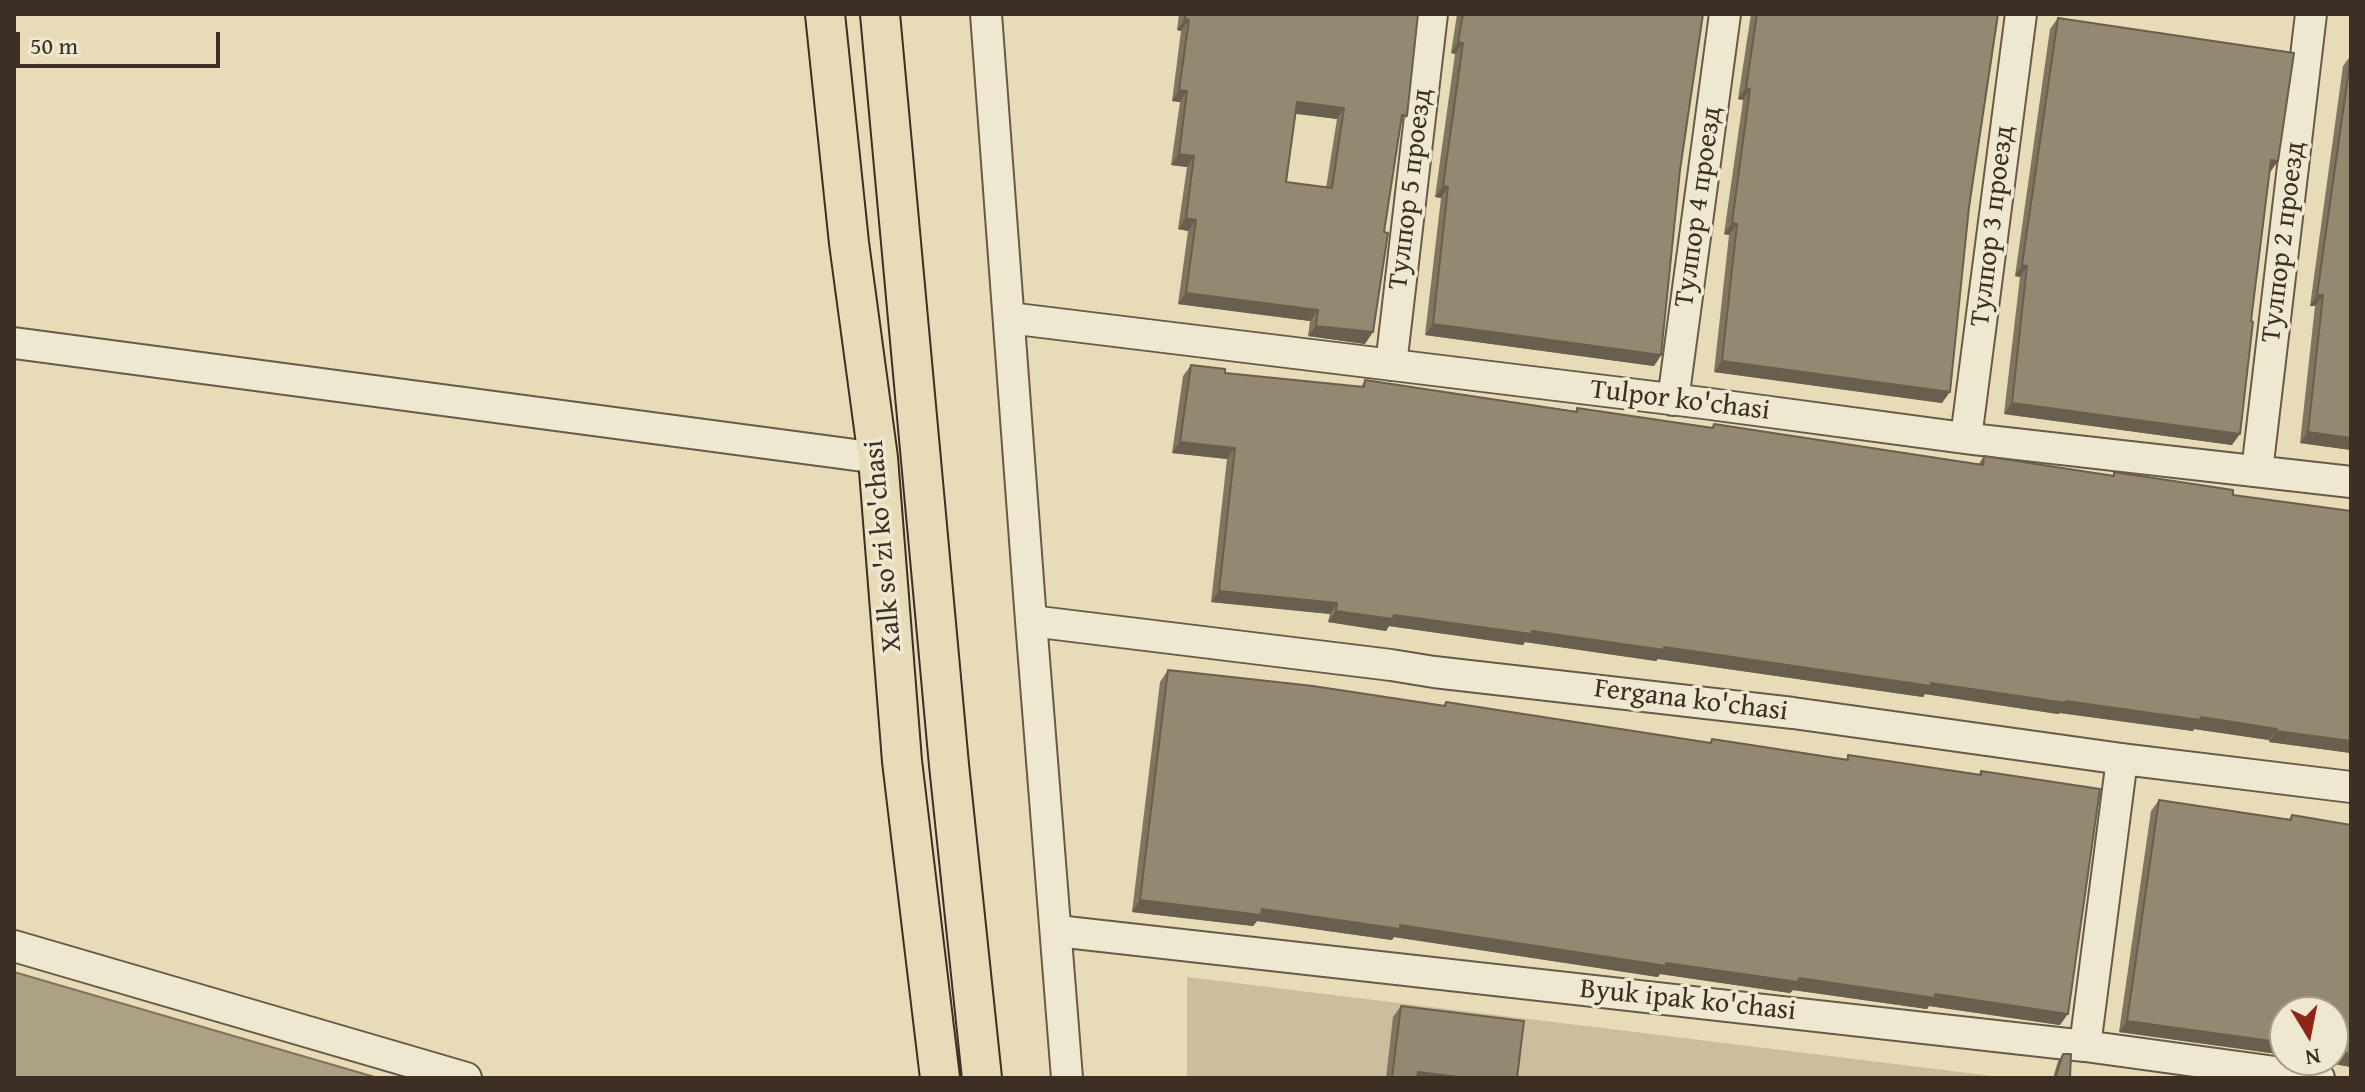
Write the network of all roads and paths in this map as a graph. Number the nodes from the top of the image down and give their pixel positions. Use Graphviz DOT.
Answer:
graph roads {
  1 [pos="825,14"];
  2 [pos="880,14"];
  3 [pos="986,14"];
  4 [pos="1432,14"];
  5 [pos="1725,14"];
  6 [pos="2021,14"];
  7 [pos="2311,14"];
  8 [pos="1009,318"];
  9 [pos="14,343"];
  10 [pos="1391,365"];
  11 [pos="1673,400"];
  12 [pos="1966,438"];
  13 [pos="878,458"];
  14 [pos="2257,471"];
  15 [pos="2351,482"];
  16 [pos="1031,621"];
  17 [pos="2122,759"];
  18 [pos="2351,787"];
  19 [pos="1057,931"];
  20 [pos="14,946"];
  21 [pos="2085,1046"];
  22 [pos="466,1078"];
  23 [pos="940,1078"];
  24 [pos="982,1078"];
  25 [pos="1067,1078"];
  26 [pos="2319,1078"];
  1 -- 13 [label="main road, Xalk so'zi ko'chasi"];
  2 -- 24 [label="main road, Xalk so'zi ko'chasi"];
  3 -- 8 [label="street"];
  4 -- 10 [label="street, Тулпор 5 проезд"];
  5 -- 11 [label="street, Тулпор 4 проезд"];
  6 -- 12 [label="street, Тулпор 3 проезд"];
  7 -- 14 [label="street, Тулпор 2 проезд"];
  8 -- 10 [label="street, Tulpor ko'chasi"];
  8 -- 16 [label="street"];
  9 -- 13 [label="street"];
  10 -- 11 [label="street, Tulpor ko'chasi"];
  11 -- 12 [label="street, Tulpor ko'chasi"];
  12 -- 14 [label="street, Tulpor ko'chasi"];
  13 -- 23 [label="main road, Xalk so'zi ko'chasi"];
  14 -- 15 [label="street, Tulpor ko'chasi"];
  16 -- 17 [label="street, Fergana ko'chasi"];
  16 -- 19 [label="street"];
  17 -- 18 [label="street, Fergana ko'chasi"];
  17 -- 21 [label="street"];
  19 -- 21 [label="street, Byuk ipak ko'chasi"];
  19 -- 25 [label="street"];
  20 -- 22 [label="street"];
  21 -- 26 [label="street, Byuk ipak ko'chasi"];
}
